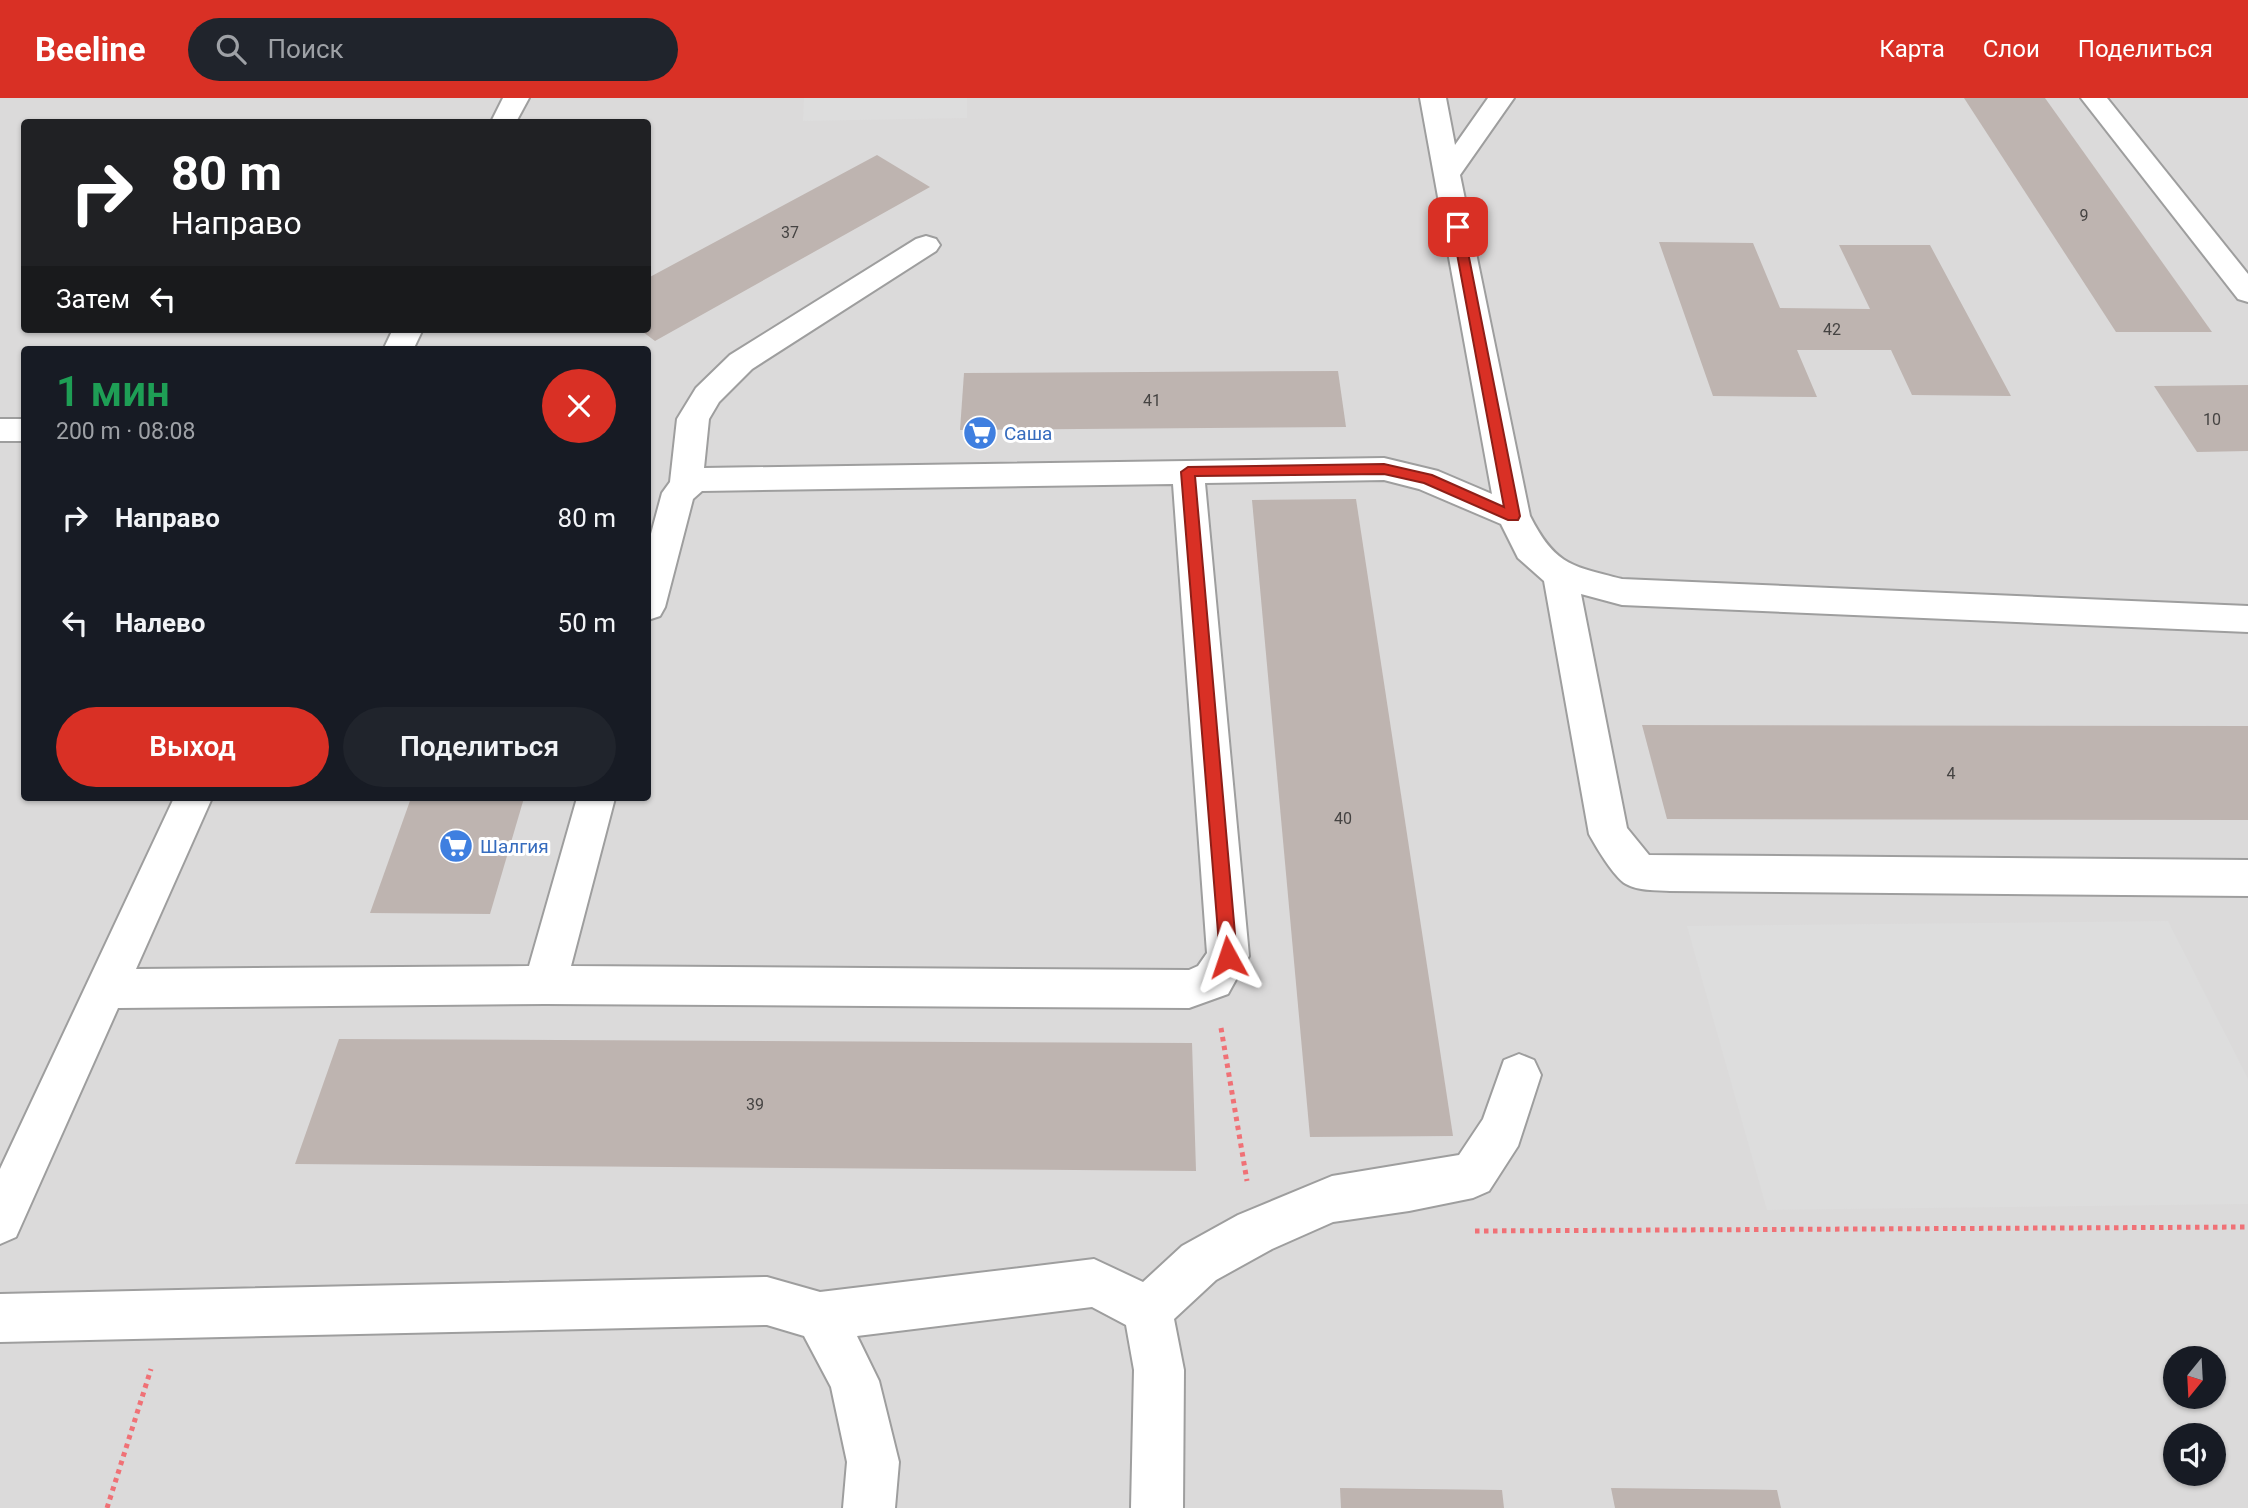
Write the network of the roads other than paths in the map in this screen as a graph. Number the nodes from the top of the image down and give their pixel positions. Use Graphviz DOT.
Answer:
graph roads {
  1 [pos="516,98"];
  2 [pos="1433,98"];
  3 [pos="1501,98"];
  4 [pos="2094,98"];
  5 [pos="506,119"];
  6 [pos="1447,174"];
  7 [pos="926,245"];
  8 [pos="2248,293"];
  9 [pos="0,430"];
  10 [pos="21,430"];
  11 [pos="1188,472"];
  12 [pos="686,485"];
  13 [pos="1513,516"];
  14 [pos="1560,576"];
  15 [pos="651,596"];
  16 [pos="2248,619"];
  17 [pos="191,801"];
  18 [pos="595,801"];
  19 [pos="2248,878"];
  20 [pos="545,985"];
  21 [pos="105,989"];
  22 [pos="1519,1075"];
  23 [pos="0,1221"];
  24 [pos="1148,1310"];
  25 [pos="820,1316"];
  26 [pos="0,1318"];
  27 [pos="869,1508"];
  28 [pos="1157,1508"];
  1 -- 5 [label="street"];
  2 -- 6 [label="street"];
  3 -- 6 [label="street"];
  4 -- 8 [label="street"];
  6 -- 13 [label="street"];
  7 -- 12 [label="street"];
  9 -- 10 [label="street"];
  11 -- 12 [label="street"];
  11 -- 13 [label="street"];
  11 -- 20 [label="street"];
  12 -- 15 [label="street"];
  13 -- 14 [label="street"];
  14 -- 16 [label="street"];
  14 -- 19 [label="street"];
  17 -- 21 [label="street"];
  18 -- 20 [label="street"];
  20 -- 21 [label="street"];
  21 -- 23 [label="street"];
  22 -- 24 [label="street"];
  24 -- 25 [label="street"];
  24 -- 28 [label="street"];
  25 -- 26 [label="street"];
  25 -- 27 [label="street"];
}
